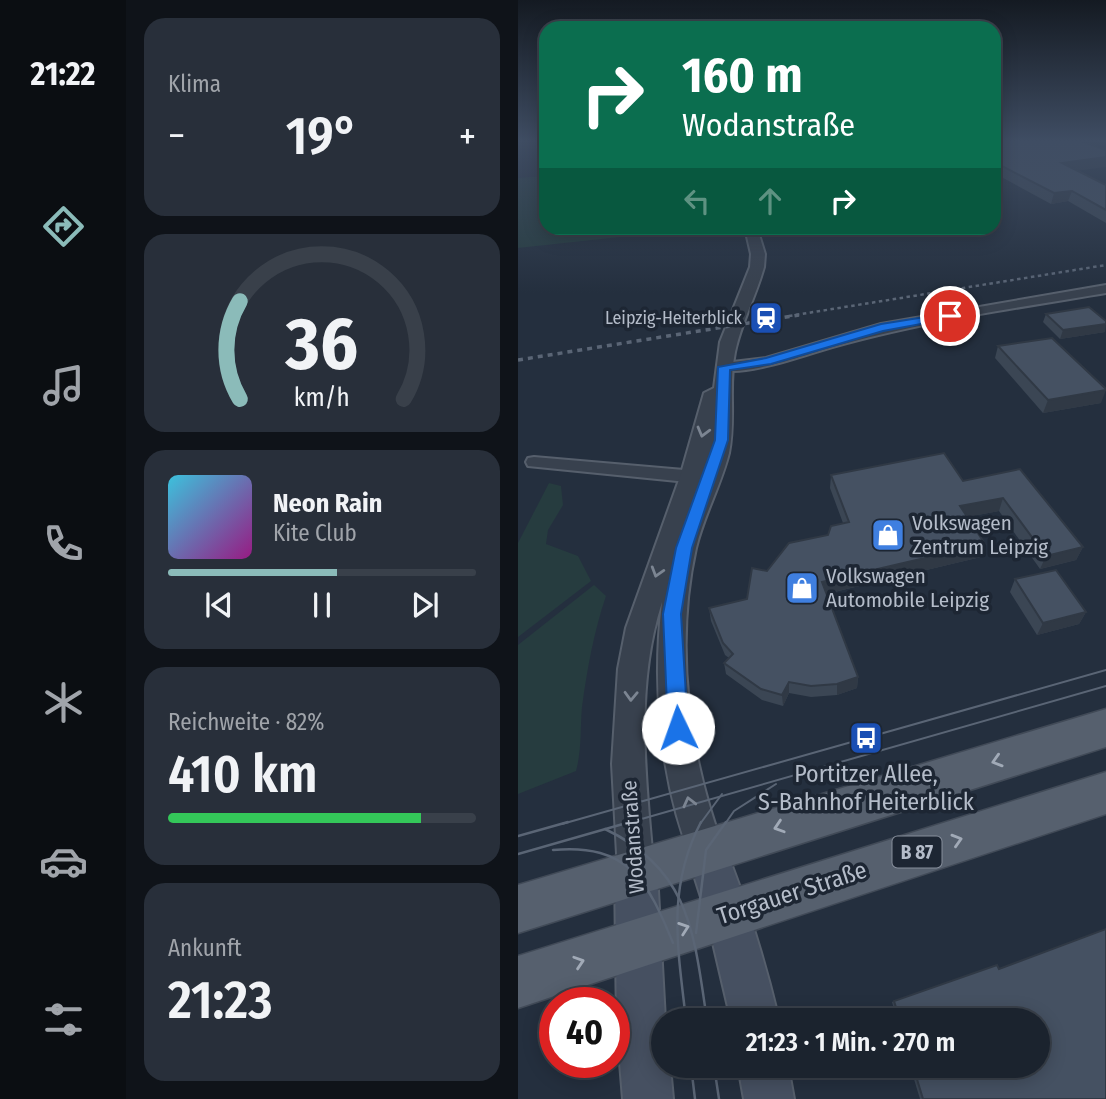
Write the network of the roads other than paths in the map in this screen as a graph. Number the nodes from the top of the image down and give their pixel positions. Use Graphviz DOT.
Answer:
graph roads {
  1 [pos="753,235"];
  2 [pos="1106,289"];
  3 [pos="724,367"];
  4 [pos="534,462"];
  5 [pos="699,478"];
  6 [pos="1106,727"];
  7 [pos="1106,793"];
  8 [pos="706,850"];
  9 [pos="636,872"];
  10 [pos="518,909"];
  11 [pos="728,914"];
  12 [pos="639,943"];
  13 [pos="518,982"];
  14 [pos="752,1008"];
  15 [pos="765,1078"];
  16 [pos="648,1099"];
  17 [pos="769,1099"];
  1 -- 3 [label="street, Wodanstraße"];
  2 -- 3 [label="street"];
  3 -- 5 [label="street, Wodanstraße"];
  4 -- 5 [label="street"];
  8 -- 5 [label="street, Wodanstraße, one-way"];
  5 -- 9 [label="street, Wodanstraße, one-way"];
  6 -- 8 [label="main road, one-way"];
  11 -- 7 [label="main road, Torgauer Straße / B 87, one-way"];
  8 -- 9 [label="main road"];
  8 -- 11 [label="main road, Wodanstraße"];
  9 -- 10 [label="main road"];
  9 -- 12 [label="main road, Wodanstraße"];
  12 -- 11 [label="main road, Torgauer Straße / B 87, one-way"];
  11 -- 14 [label="main road, Wodanstraße"];
  13 -- 12 [label="main road, Torgauer Straße / B 87, one-way"];
  12 -- 16 [label="main road, Wodanstraße"];
  15 -- 17 [label="main road"];
}
